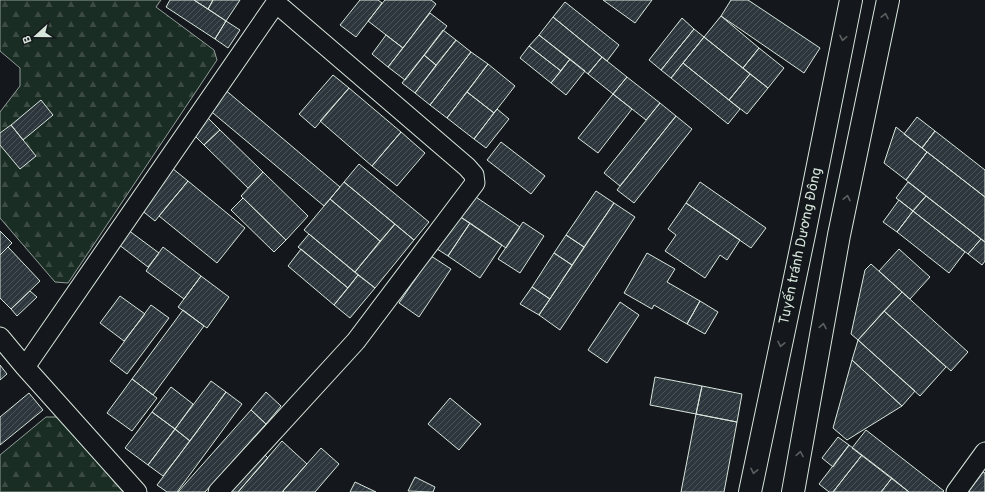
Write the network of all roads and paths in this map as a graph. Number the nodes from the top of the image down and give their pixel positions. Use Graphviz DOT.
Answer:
graph roads {
  1 [pos="850,0"];
  2 [pos="888,0"];
  3 [pos="277,2"];
  4 [pos="0,337"];
  5 [pos="25,368"];
  6 [pos="985,452"];
  7 [pos="137,492"];
  8 [pos="218,492"];
  9 [pos="750,492"];
  10 [pos="793,492"];
  11 [pos="956,492"];
  1 -- 9 [label="main road, Tuyến tránh Dương Đông, one-way"];
  10 -- 2 [label="main road, one-way"];
  3 -- 5 [label="street"];
  3 -- 8 [label="street"];
  4 -- 5 [label="street"];
  5 -- 7 [label="street"];
  6 -- 11 [label="street"];
}
